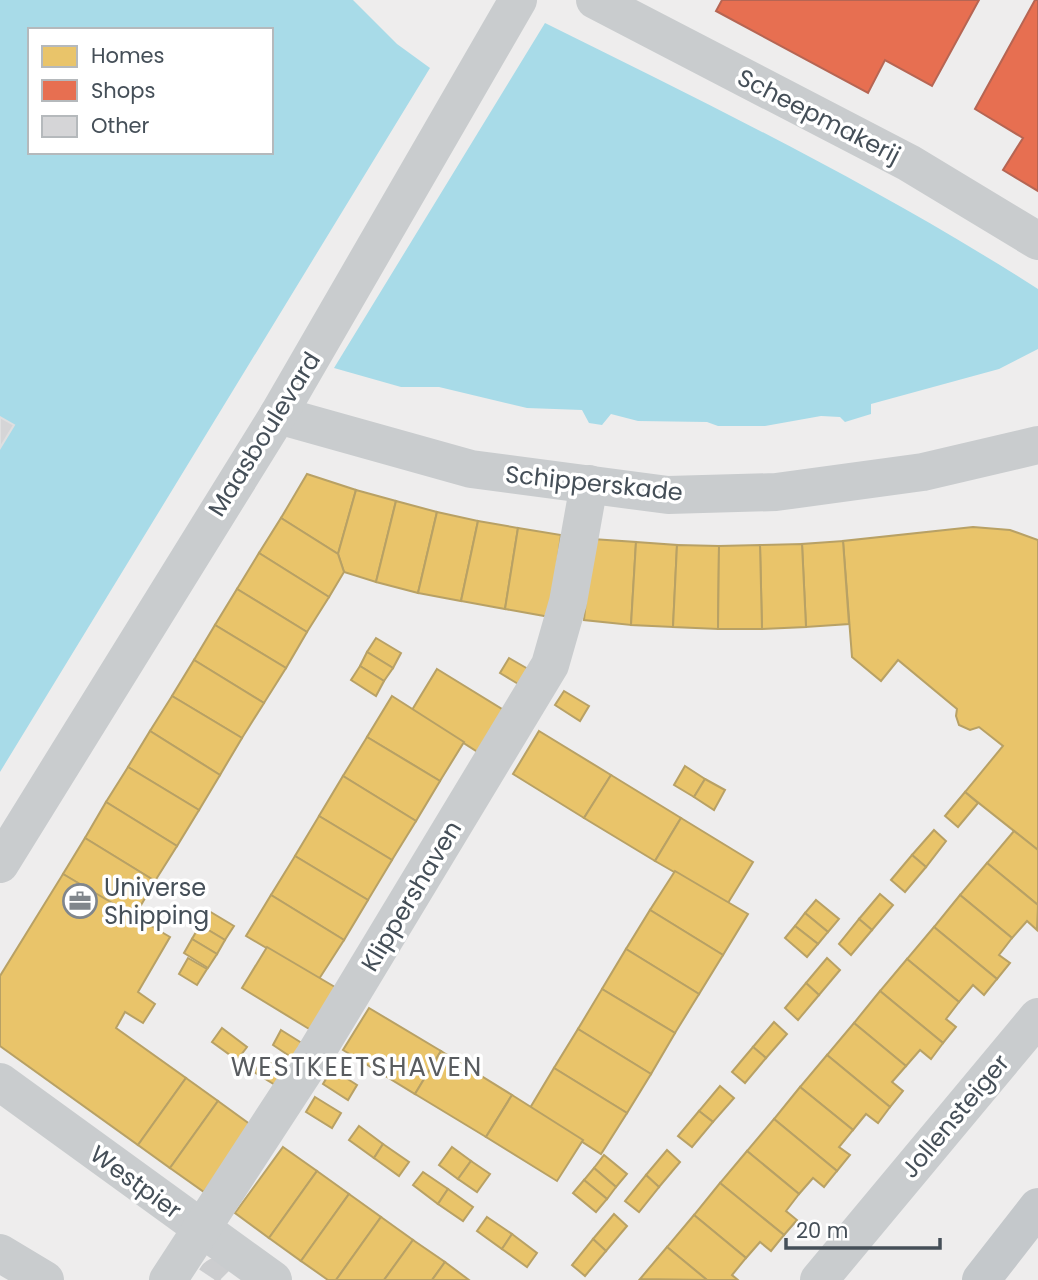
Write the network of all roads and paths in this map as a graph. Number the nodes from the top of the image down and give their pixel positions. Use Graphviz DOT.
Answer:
graph roads {
  1 [pos="518,0"];
  2 [pos="595,0"];
  3 [pos="1038,242"];
  4 [pos="278,415"];
  5 [pos="1038,445"];
  6 [pos="589,484"];
  7 [pos="0,863"];
  8 [pos="1038,1017"];
  9 [pos="0,1082"];
  10 [pos="1038,1207"];
  11 [pos="201,1229"];
  12 [pos="0,1253"];
  13 [pos="45,1280"];
  14 [pos="168,1280"];
  15 [pos="273,1280"];
  16 [pos="819,1280"];
  17 [pos="981,1280"];
  1 -- 4 [label="street, Maasboulevard"];
  2 -- 3 [label="street, Scheepmakerij"];
  4 -- 6 [label="street, Schipperskade"];
  4 -- 7 [label="street, Maasboulevard"];
  5 -- 6 [label="street, Schipperskade"];
  6 -- 11 [label="street, Klippershaven"];
  8 -- 16 [label="street, Jollensteiger"];
  9 -- 11 [label="street, Westpier"];
  10 -- 17 [label="main road"];
  11 -- 14 [label="street, Klippershaven"];
  11 -- 15 [label="street, Westpier"];
  12 -- 13 [label="street"];
}
